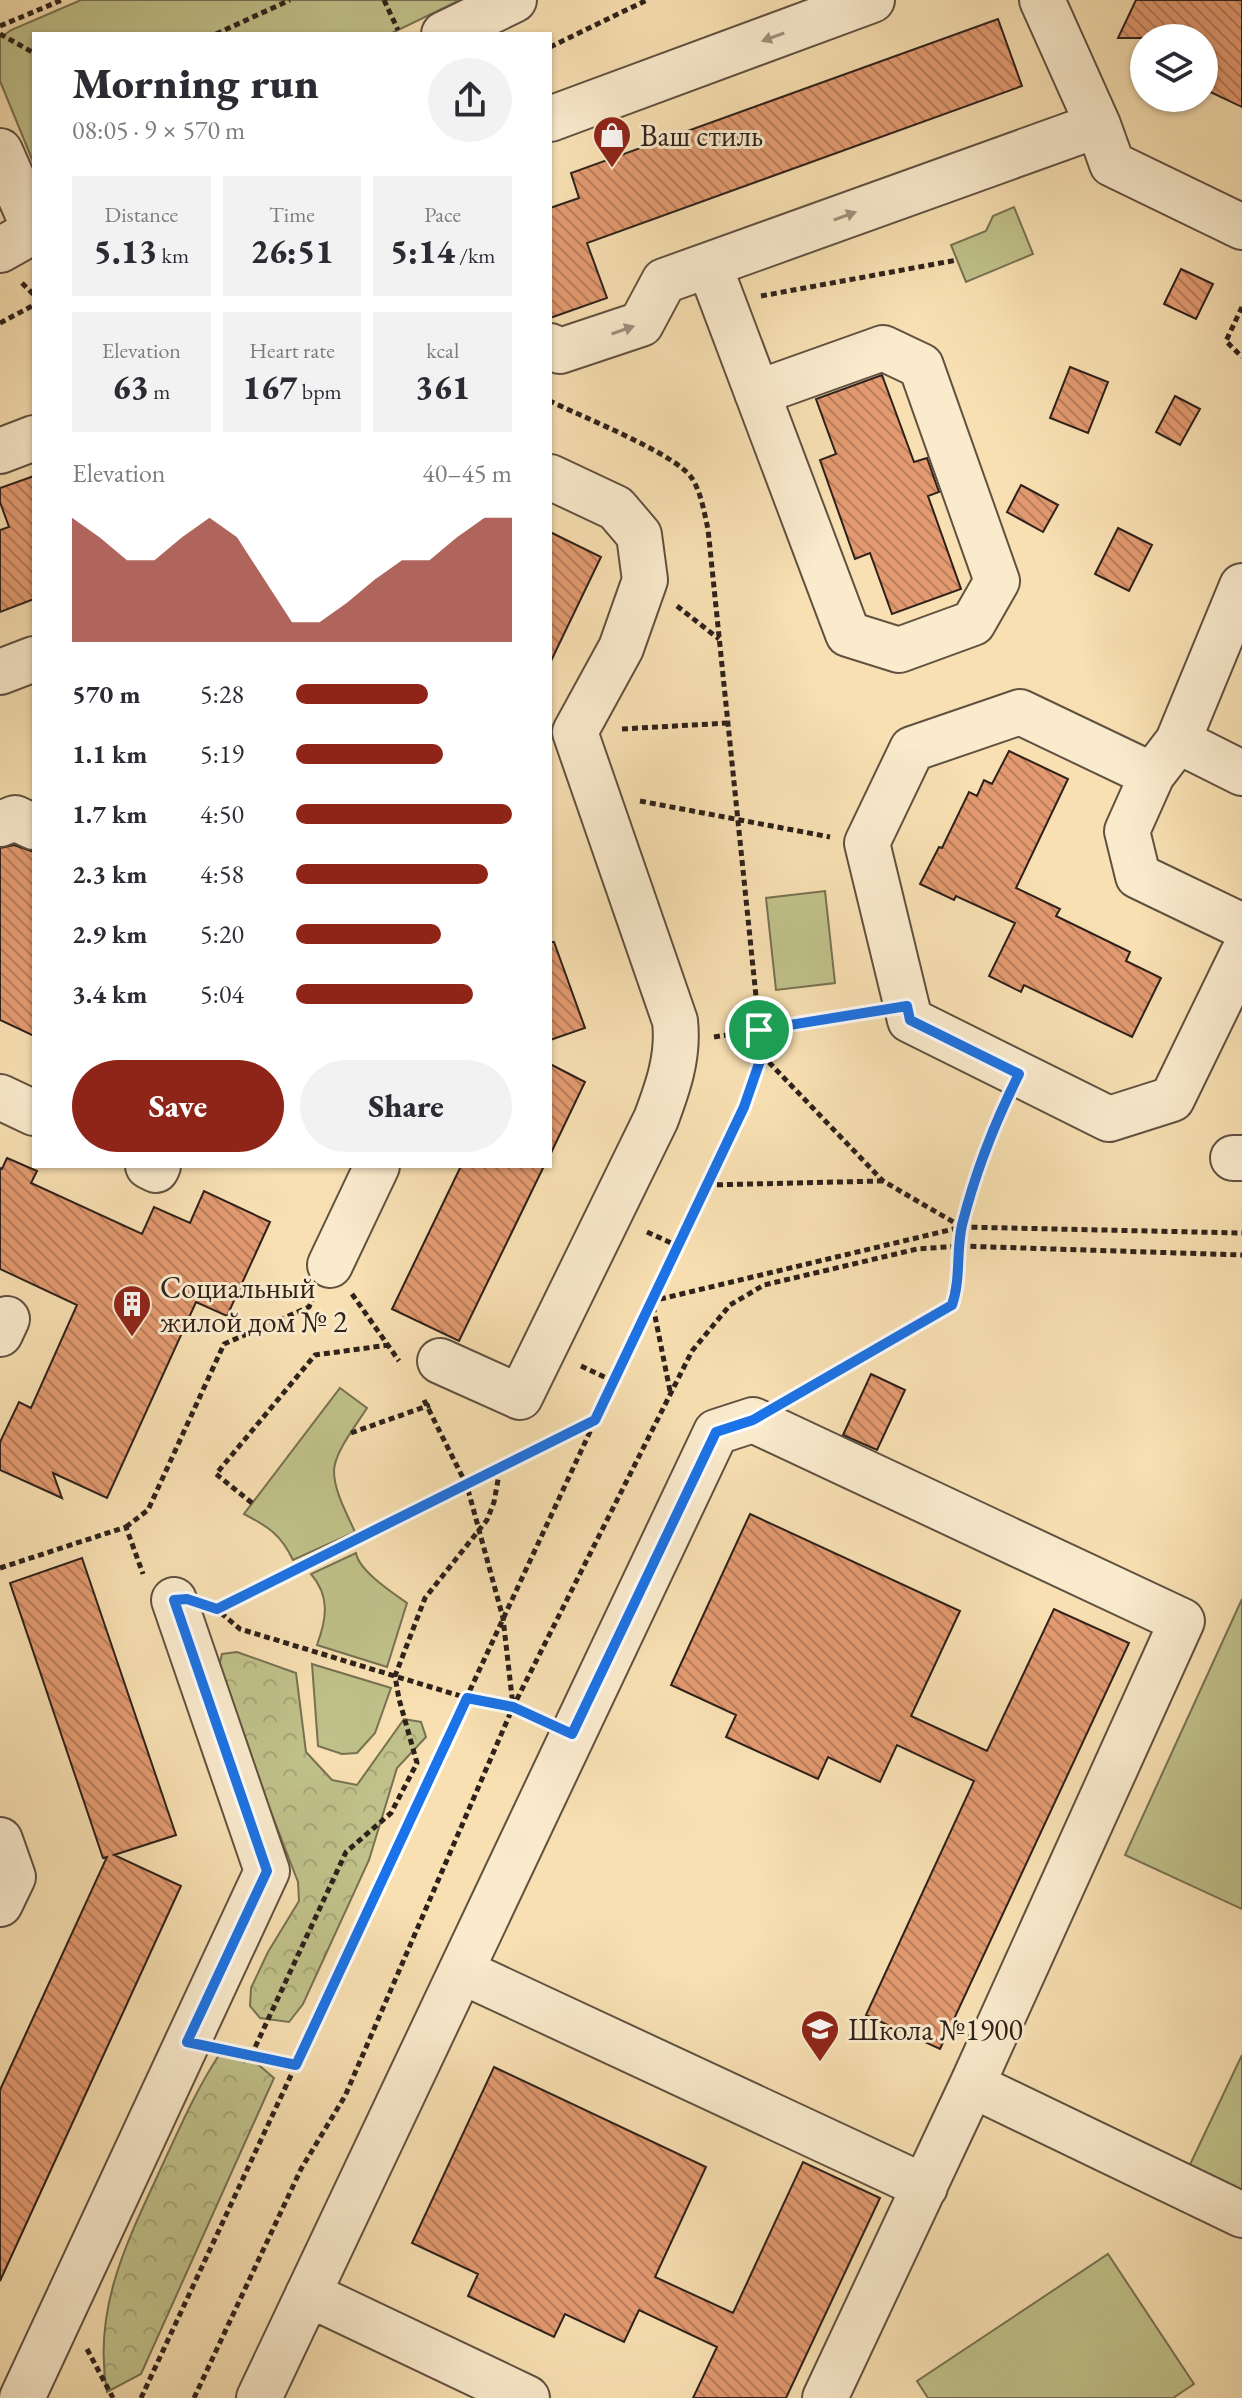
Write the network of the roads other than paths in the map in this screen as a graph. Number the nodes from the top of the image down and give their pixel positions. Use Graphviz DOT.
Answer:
graph roads {
  1 [pos="514,0"];
  2 [pos="872,0"];
  3 [pos="1042,0"];
  4 [pos="448,32"];
  5 [pos="552,118"];
  6 [pos="1098,125"];
  7 [pos="0,151"];
  8 [pos="32,225"];
  9 [pos="1242,227"];
  10 [pos="32,231"];
  11 [pos="0,250"];
  12 [pos="709,265"];
  13 [pos="552,347"];
  14 [pos="757,393"];
  15 [pos="32,439"];
  16 [pos="0,451"];
  17 [pos="552,478"];
  18 [pos="1242,586"];
  19 [pos="32,660"];
  20 [pos="0,672"];
  21 [pos="1165,758"];
  22 [pos="1242,773"];
  23 [pos="0,824"];
  24 [pos="32,826"];
  25 [pos="1242,926"];
  26 [pos="1242,955"];
  27 [pos="0,1097"];
  28 [pos="32,1112"];
  29 [pos="376,1168"];
  30 [pos="330,1265"];
  31 [pos="429,1376"];
  32 [pos="174,1600"];
  33 [pos="0,1840"];
  34 [pos="0,1904"];
  35 [pos="461,1971"];
  36 [pos="972,2085"];
  37 [pos="925,2187"];
  38 [pos="1242,2215"];
  39 [pos="308,2294"];
  40 [pos="22,2398"];
  41 [pos="259,2398"];
  42 [pos="527,2398"];
  43 [pos="825,2398"];
  1 -- 4 [label="street"];
  2 -- 5 [label="street, one-way"];
  3 -- 6 [label="street"];
  6 -- 9 [label="street"];
  12 -- 6 [label="street, one-way"];
  7 -- 8 [label="street"];
  10 -- 11 [label="street"];
  13 -- 12 [label="street, one-way"];
  12 -- 14 [label="street"];
  14 -- 14 [label="street"];
  15 -- 16 [label="street"];
  17 -- 31 [label="street"];
  18 -- 21 [label="street"];
  19 -- 20 [label="street"];
  21 -- 22 [label="street"];
  21 -- 25 [label="street"];
  21 -- 26 [label="street"];
  23 -- 24 [label="street"];
  27 -- 28 [label="street"];
  29 -- 30 [label="street"];
  32 -- 40 [label="street"];
  33 -- 34 [label="street"];
  35 -- 36 [label="street"];
  35 -- 37 [label="street"];
  35 -- 39 [label="street"];
  36 -- 37 [label="street"];
  36 -- 38 [label="street"];
  37 -- 43 [label="street"];
  39 -- 41 [label="street"];
  39 -- 42 [label="street"];
}
